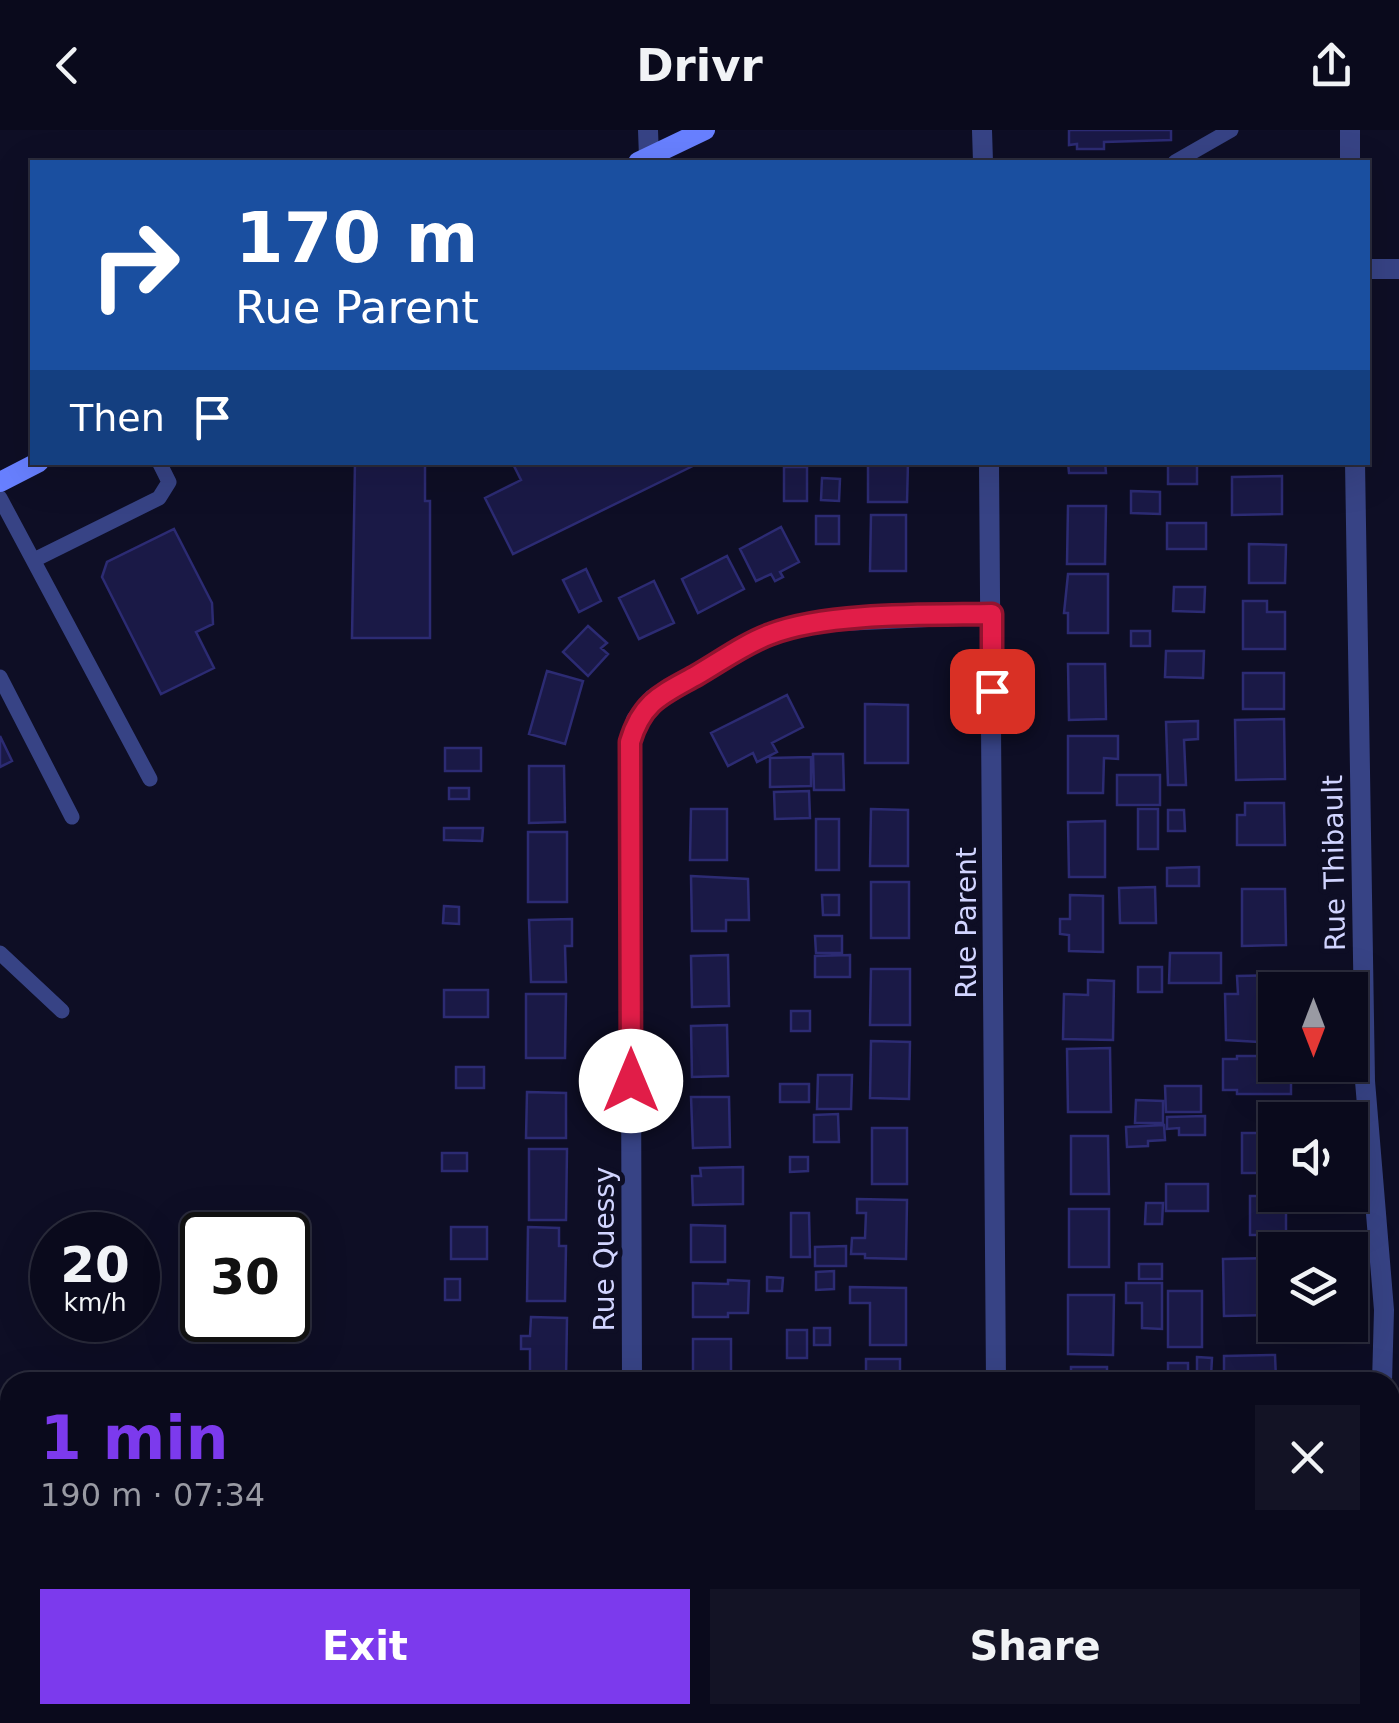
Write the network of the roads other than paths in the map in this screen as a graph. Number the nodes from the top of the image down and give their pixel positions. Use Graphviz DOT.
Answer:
graph roads {
  1 [pos="648,130"];
  2 [pos="705,130"];
  3 [pos="982,130"];
  4 [pos="1228,130"];
  5 [pos="1350,130"];
  6 [pos="644,160"];
  7 [pos="983,160"];
  8 [pos="1178,160"];
  9 [pos="1350,160"];
  10 [pos="1370,268"];
  11 [pos="1399,269"];
  12 [pos="33,465"];
  13 [pos="160,465"];
  14 [pos="989,465"];
  15 [pos="1355,465"];
  16 [pos="0,482"];
  17 [pos="0,498"];
  18 [pos="34,560"];
  19 [pos="992,614"];
  20 [pos="0,677"];
  21 [pos="150,780"];
  22 [pos="72,817"];
  23 [pos="0,953"];
  24 [pos="62,1011"];
  25 [pos="632,1372"];
  26 [pos="996,1372"];
  27 [pos="1382,1372"];
  1 -- 6 [label="street"];
  2 -- 6 [label="main road"];
  3 -- 7 [label="street"];
  4 -- 8 [label="lane"];
  5 -- 9 [label="street"];
  10 -- 11 [label="street"];
  12 -- 16 [label="main road"];
  13 -- 18 [label="lane"];
  14 -- 19 [label="street, Rue Parent"];
  15 -- 27 [label="street, Rue Thibault"];
  17 -- 18 [label="lane"];
  18 -- 21 [label="lane"];
  19 -- 25 [label="street, Rue Quessy"];
  19 -- 26 [label="street, Rue Parent"];
  20 -- 22 [label="lane"];
  23 -- 24 [label="lane"];
}
